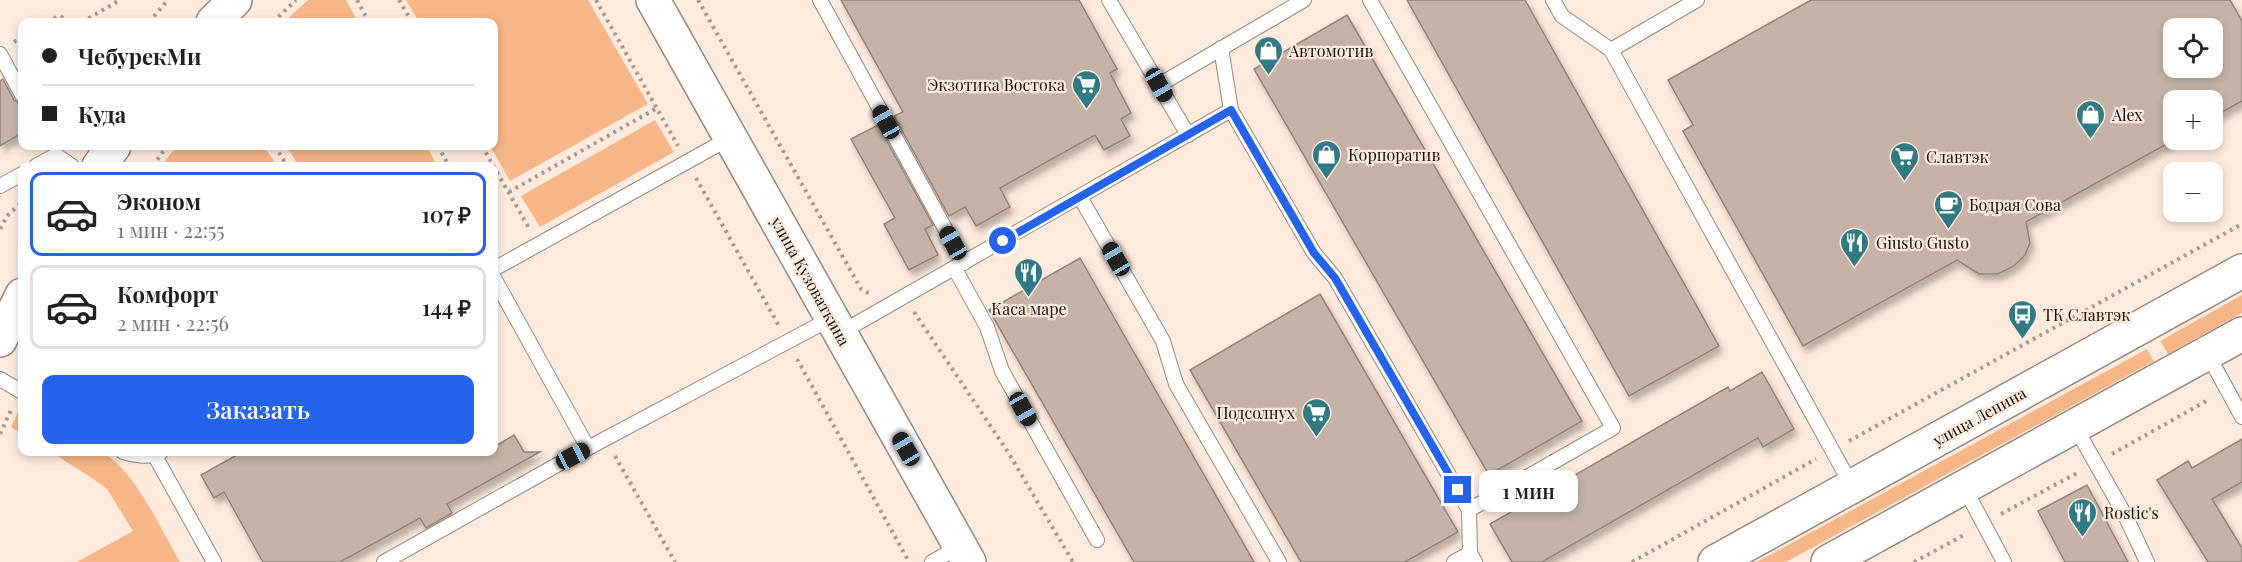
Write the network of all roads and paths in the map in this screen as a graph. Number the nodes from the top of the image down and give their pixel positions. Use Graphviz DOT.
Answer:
graph roads {
  1 [pos="120,0"];
  2 [pos="168,0"];
  3 [pos="235,0"];
  4 [pos="296,0"];
  5 [pos="357,0"];
  6 [pos="399,0"];
  7 [pos="596,0"];
  8 [pos="653,0"];
  9 [pos="820,0"];
  10 [pos="1109,0"];
  11 [pos="1304,0"];
  12 [pos="1370,0"];
  13 [pos="1553,0"];
  14 [pos="1697,0"];
  15 [pos="89,18"];
  16 [pos="152,18"];
  17 [pos="217,18"];
  18 [pos="277,18"];
  19 [pos="367,18"];
  20 [pos="410,18"];
  21 [pos="1221,48"];
  22 [pos="1611,50"];
  23 [pos="0,54"];
  24 [pos="1159,85"];
  25 [pos="18,88"];
  26 [pos="657,108"];
  27 [pos="1231,110"];
  28 [pos="1188,135"];
  29 [pos="730,138"];
  30 [pos="53,150"];
  31 [pos="40,162"];
  32 [pos="67,162"];
  33 [pos="687,162"];
  34 [pos="498,173"];
  35 [pos="18,176"];
  36 [pos="0,186"];
  37 [pos="509,192"];
  38 [pos="1080,197"];
  39 [pos="18,206"];
  40 [pos="2242,224"];
  41 [pos="0,229"];
  42 [pos="538,244"];
  43 [pos="960,266"];
  44 [pos="498,267"];
  45 [pos="2242,271"];
  46 [pos="498,285"];
  47 [pos="18,303"];
  48 [pos="836,325"];
  49 [pos="2242,334"];
  50 [pos="0,340"];
  51 [pos="788,341"];
  52 [pos="2207,353"];
  53 [pos="0,379"];
  54 [pos="18,390"];
  55 [pos="2242,417"];
  56 [pos="2074,425"];
  57 [pos="588,448"];
  58 [pos="1833,450"];
  59 [pos="160,456"];
  60 [pos="1852,486"];
  61 [pos="1964,487"];
  62 [pos="1469,510"];
  63 [pos="1097,540"];
  64 [pos="965,554"];
  65 [pos="1473,558"];
  66 [pos="1840,559"];
  67 [pos="214,562"];
  68 [pos="384,562"];
  69 [pos="909,562"];
  70 [pos="932,562"];
  71 [pos="1278,562"];
  72 [pos="1454,562"];
  73 [pos="1632,562"];
  74 [pos="1715,562"];
  75 [pos="2004,562"];
  76 [pos="2147,562"];
  1 -- 15 [label="path"];
  2 -- 16 [label="path"];
  3 -- 17 [label="main road"];
  4 -- 18 [label="path"];
  5 -- 19 [label="path"];
  6 -- 20 [label="path"];
  7 -- 26 [label="path"];
  8 -- 29 [label="main road, улица Кузоваткина"];
  9 -- 43 [label="lane"];
  10 -- 24 [label="lane"];
  11 -- 21 [label="lane"];
  12 -- 62 [label="lane"];
  13 -- 22 [label="lane"];
  14 -- 22 [label="lane"];
  21 -- 24 [label="lane"];
  21 -- 27 [label="lane"];
  22 -- 58 [label="lane"];
  23 -- 25 [label="lane"];
  24 -- 28 [label="lane"];
  26 -- 33 [label="path"];
  26 -- 37 [label="path"];
  27 -- 28 [label="lane"];
  27 -- 62 [label="lane"];
  28 -- 38 [label="lane"];
  29 -- 33 [label="lane"];
  29 -- 48 [label="main road, улица Кузоваткина"];
  30 -- 31 [label="lane"];
  30 -- 32 [label="lane"];
  33 -- 42 [label="lane"];
  33 -- 51 [label="path"];
  34 -- 37 [label="path"];
  35 -- 36 [label="lane"];
  37 -- 42 [label="path"];
  38 -- 43 [label="lane"];
  38 -- 71 [label="lane"];
  39 -- 41 [label="path"];
  40 -- 58 [label="path"];
  42 -- 44 [label="lane"];
  43 -- 48 [label="lane"];
  43 -- 63 [label="lane"];
  45 -- 60 [label="main road, улица Ленина"];
  46 -- 57 [label="lane"];
  47 -- 50 [label="main road"];
  48 -- 51 [label="lane"];
  48 -- 64 [label="main road, улица Кузоваткина"];
  49 -- 52 [label="main road"];
  51 -- 57 [label="lane"];
  51 -- 69 [label="path"];
  52 -- 55 [label="lane"];
  52 -- 56 [label="main road"];
  53 -- 54 [label="lane"];
  56 -- 61 [label="main road"];
  56 -- 76 [label="lane"];
  57 -- 68 [label="lane"];
  58 -- 60 [label="lane"];
  58 -- 73 [label="path"];
  59 -- 67 [label="lane"];
  60 -- 74 [label="main road, улица Ленина"];
  61 -- 66 [label="main road"];
  61 -- 75 [label="lane"];
  62 -- 65 [label="lane"];
  64 -- 70 [label="lane"];
  65 -- 72 [label="lane"];
}
